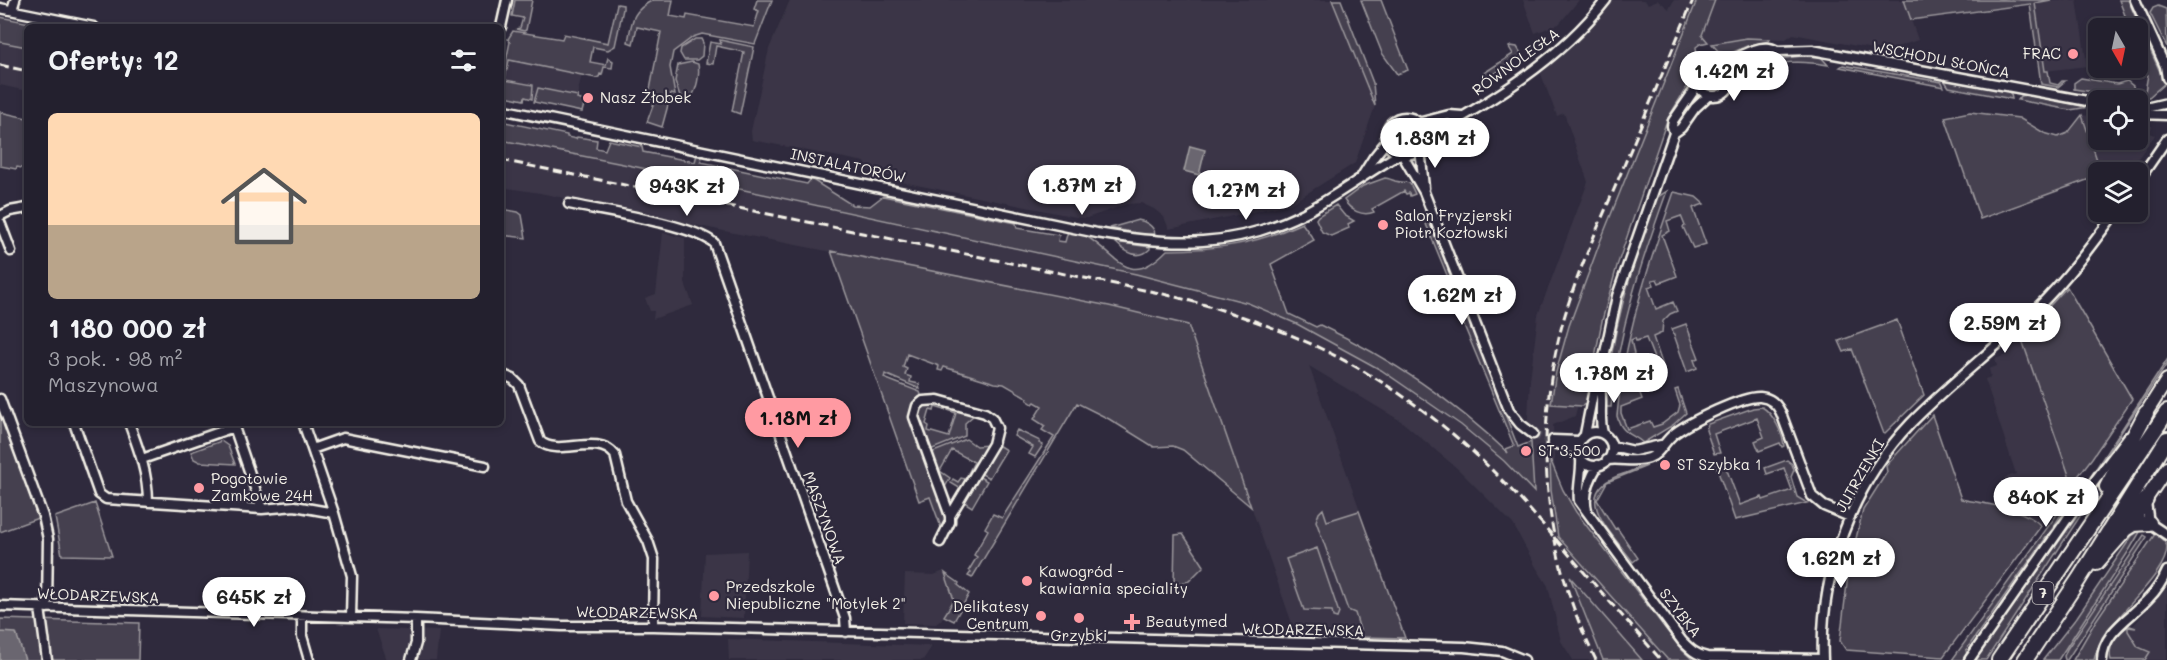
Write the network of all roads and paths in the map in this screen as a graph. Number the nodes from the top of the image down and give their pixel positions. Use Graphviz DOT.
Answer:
graph roads {
  1 [pos="15,0"];
  2 [pos="507,0"];
  3 [pos="1606,0"];
  4 [pos="2135,0"];
  5 [pos="0,8"];
  6 [pos="12,10"];
  7 [pos="80,24"];
  8 [pos="502,24"];
  9 [pos="1777,51"];
  10 [pos="1725,65"];
  11 [pos="2166,67"];
  12 [pos="1732,77"];
  13 [pos="2167,78"];
  14 [pos="1698,86"];
  15 [pos="1709,95"];
  16 [pos="2088,101"];
  17 [pos="2167,103"];
  18 [pos="2148,107"];
  19 [pos="504,110"];
  20 [pos="2148,114"];
  21 [pos="2167,115"];
  22 [pos="1462,116"];
  23 [pos="1418,123"];
  24 [pos="1674,133"];
  25 [pos="2167,138"];
  26 [pos="1424,139"];
  27 [pos="1386,142"];
  28 [pos="1420,148"];
  29 [pos="1400,155"];
  30 [pos="2148,166"];
  31 [pos="1360,180"];
  32 [pos="1424,192"];
  33 [pos="569,204"];
  34 [pos="24,209"];
  35 [pos="0,216"];
  36 [pos="0,222"];
  37 [pos="2108,222"];
  38 [pos="11,251"];
  39 [pos="504,375"];
  40 [pos="2167,380"];
  41 [pos="1599,381"];
  42 [pos="0,399"];
  43 [pos="2146,412"];
  44 [pos="2167,412"];
  45 [pos="75,426"];
  46 [pos="130,426"];
  47 [pos="304,426"];
  48 [pos="1603,433"];
  49 [pos="1533,434"];
  50 [pos="2167,439"];
  51 [pos="1553,441"];
  52 [pos="1661,445"];
  53 [pos="1581,446"];
  54 [pos="1612,446"];
  55 [pos="312,449"];
  56 [pos="142,459"];
  57 [pos="1607,460"];
  58 [pos="1598,465"];
  59 [pos="485,466"];
  60 [pos="2167,468"];
  61 [pos="2146,499"];
  62 [pos="148,502"];
  63 [pos="262,509"];
  64 [pos="334,513"];
  65 [pos="950,516"];
  66 [pos="1589,516"];
  67 [pos="1850,517"];
  68 [pos="2149,523"];
  69 [pos="2087,527"];
  70 [pos="2126,528"];
  71 [pos="2167,535"];
  72 [pos="940,542"];
  73 [pos="2167,571"];
  74 [pos="2079,579"];
  75 [pos="0,606"];
  76 [pos="43,608"];
  77 [pos="302,616"];
  78 [pos="351,617"];
  79 [pos="416,619"];
  80 [pos="653,626"];
  81 [pos="846,632"];
  82 [pos="47,660"];
  83 [pos="309,660"];
  84 [pos="411,660"];
  85 [pos="1524,660"];
  86 [pos="1823,660"];
  87 [pos="1969,660"];
  88 [pos="1999,660"];
  89 [pos="2025,660"];
  90 [pos="2102,660"];
  1 -- 6 [label="street"];
  2 -- 8 [label="street"];
  3 -- 22 [label="street, RÓWNOLEGŁA"];
  4 -- 11 [label="street"];
  5 -- 6 [label="street"];
  6 -- 7 [label="street"];
  9 -- 10 [label="street, WSCHODU SŁOŃCA"];
  9 -- 12 [label="street, WSCHODU SŁOŃCA"];
  9 -- 16 [label="street, WSCHODU SŁOŃCA"];
  10 -- 12 [label="street"];
  10 -- 14 [label="street"];
  11 -- 13 [label="street"];
  12 -- 15 [label="street"];
  14 -- 15 [label="street"];
  14 -- 24 [label="street"];
  15 -- 24 [label="street"];
  17 -- 18 [label="street"];
  19 -- 31 [label="street, INSTALATORÓW"];
  20 -- 21 [label="street"];
  22 -- 23 [label="street, RÓWNOLEGŁA"];
  22 -- 26 [label="street, RÓWNOLEGŁA"];
  23 -- 26 [label="street"];
  23 -- 27 [label="street"];
  24 -- 41 [label="street"];
  25 -- 30 [label="street"];
  26 -- 28 [label="street"];
  27 -- 29 [label="street"];
  27 -- 31 [label="street"];
  28 -- 29 [label="street"];
  28 -- 32 [label="street"];
  29 -- 31 [label="street"];
  29 -- 32 [label="street"];
  32 -- 49 [label="street"];
  33 -- 81 [label="street, MASZYNOWA"];
  34 -- 35 [label="street"];
  36 -- 38 [label="street"];
  37 -- 67 [label="street, JUTRZENKI"];
  39 -- 80 [label="street"];
  40 -- 43 [label="street"];
  41 -- 48 [label="street"];
  41 -- 53 [label="street"];
  42 -- 76 [label="street"];
  43 -- 69 [label="main road"];
  43 -- 87 [label="street"];
  44 -- 69 [label="main road, 7"];
  45 -- 62 [label="street"];
  46 -- 56 [label="street"];
  47 -- 55 [label="street"];
  48 -- 53 [label="street"];
  48 -- 54 [label="street"];
  50 -- 74 [label="main road, 7"];
  51 -- 53 [label="street"];
  52 -- 54 [label="street"];
  52 -- 57 [label="street"];
  52 -- 67 [label="street"];
  53 -- 58 [label="street"];
  53 -- 66 [label="street, SZYBKA"];
  54 -- 57 [label="street"];
  55 -- 59 [label="street"];
  55 -- 64 [label="street"];
  56 -- 62 [label="street"];
  56 -- 63 [label="street"];
  57 -- 58 [label="street"];
  58 -- 66 [label="street"];
  60 -- 61 [label="street"];
  61 -- 68 [label="street"];
  61 -- 70 [label="main road"];
  62 -- 63 [label="street"];
  63 -- 64 [label="street"];
  64 -- 78 [label="street"];
  65 -- 65 [label="street"];
  65 -- 72 [label="street"];
  66 -- 86 [label="street, SZYBKA"];
  67 -- 86 [label="street, JUTRZENKI"];
  68 -- 70 [label="main road"];
  68 -- 71 [label="street"];
  69 -- 88 [label="main road, 7"];
  70 -- 74 [label="main road"];
  73 -- 90 [label="street"];
  74 -- 89 [label="main road, 7"];
  75 -- 76 [label="street, WŁODARZEWSKA"];
  76 -- 77 [label="street, WŁODARZEWSKA"];
  76 -- 82 [label="street"];
  77 -- 78 [label="street, WŁODARZEWSKA"];
  77 -- 83 [label="street"];
  78 -- 79 [label="street, WŁODARZEWSKA"];
  79 -- 80 [label="street, WŁODARZEWSKA"];
  79 -- 84 [label="street"];
  80 -- 81 [label="street, WŁODARZEWSKA"];
  81 -- 85 [label="street, WŁODARZEWSKA"];
}
